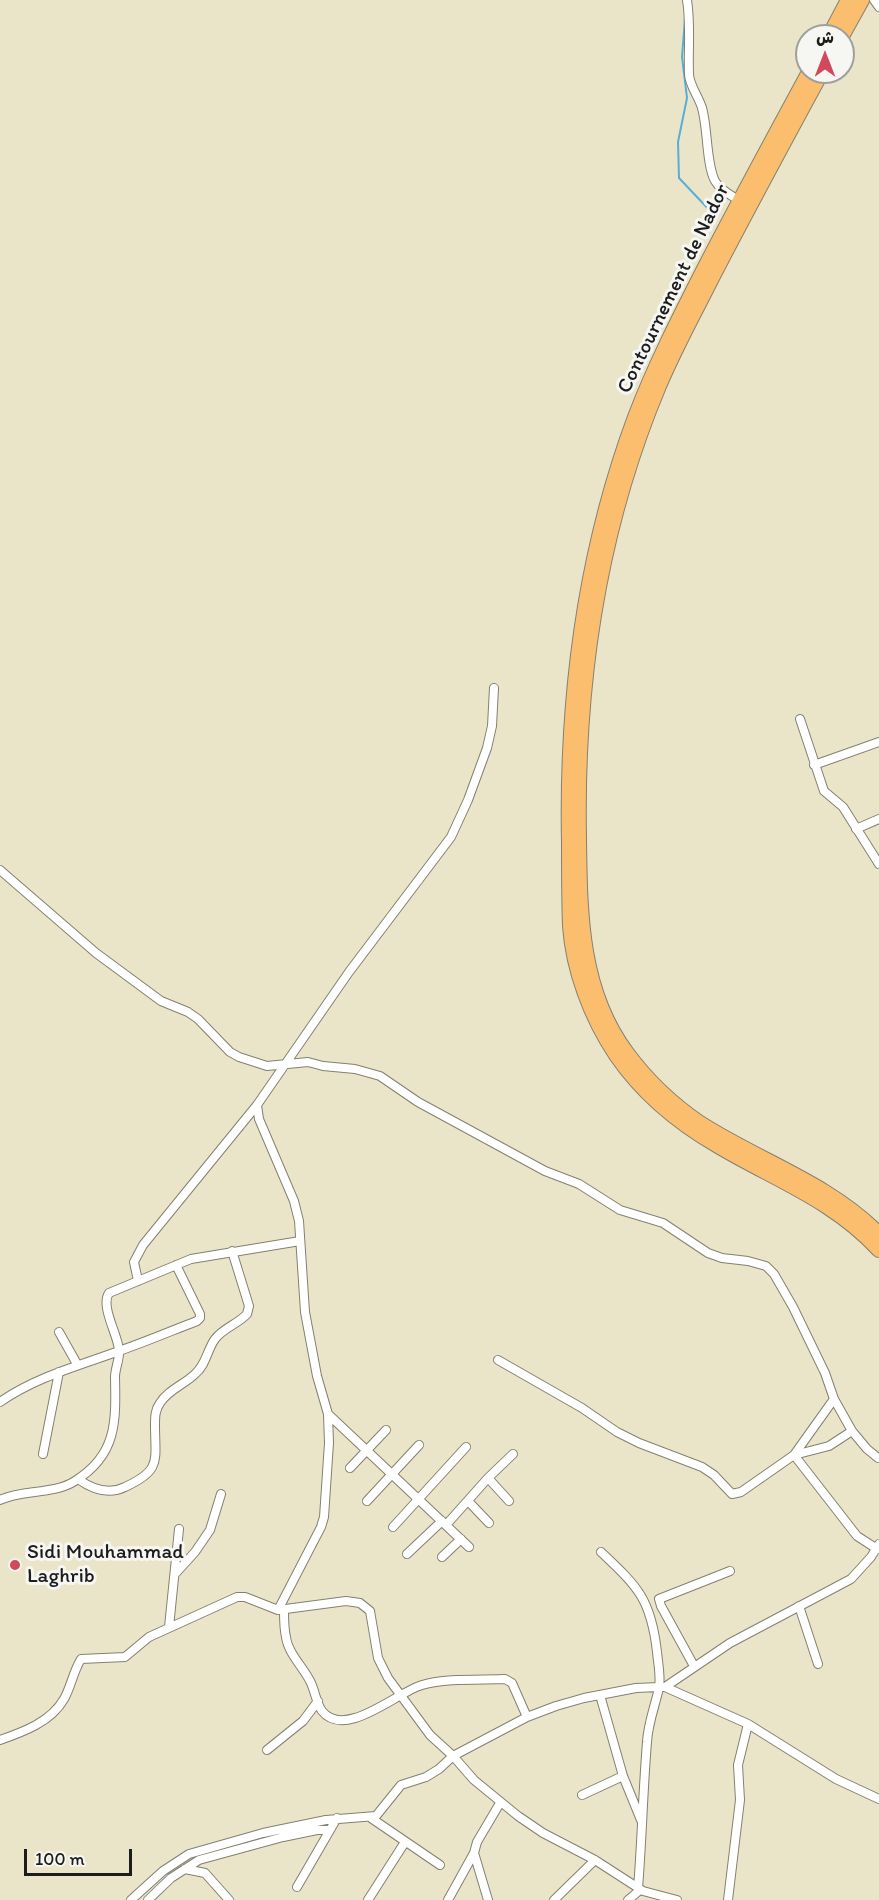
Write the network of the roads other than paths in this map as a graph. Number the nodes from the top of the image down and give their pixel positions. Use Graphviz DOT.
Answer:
graph roads {
  1 [pos="687,0"];
  2 [pos="849,0"];
  3 [pos="862,0"];
  4 [pos="874,0"];
  5 [pos="879,7"];
  6 [pos="836,24"];
  7 [pos="849,24"];
  8 [pos="803,84"];
  9 [pos="815,84"];
  10 [pos="740,207"];
  11 [pos="494,688"];
  12 [pos="800,719"];
  13 [pos="879,742"];
  14 [pos="814,765"];
  15 [pos="879,819"];
  16 [pos="856,829"];
  17 [pos="879,864"];
  18 [pos="0,870"];
  19 [pos="285,1064"];
  20 [pos="257,1105"];
  21 [pos="879,1234"];
  22 [pos="300,1241"];
  23 [pos="879,1250"];
  24 [pos="232,1251"];
  25 [pos="176,1265"];
  26 [pos="138,1281"];
  27 [pos="59,1332"];
  28 [pos="119,1351"];
  29 [pos="498,1360"];
  30 [pos="77,1364"];
  31 [pos="59,1372"];
  32 [pos="834,1399"];
  33 [pos="0,1402"];
  34 [pos="328,1414"];
  35 [pos="386,1430"];
  36 [pos="852,1431"];
  37 [pos="419,1445"];
  38 [pos="466,1447"];
  39 [pos="367,1450"];
  40 [pos="43,1454"];
  41 [pos="513,1454"];
  42 [pos="794,1455"];
  43 [pos="879,1458"];
  44 [pos="350,1468"];
  45 [pos="879,1468"];
  46 [pos="393,1473"];
  47 [pos="488,1478"];
  48 [pos="78,1479"];
  49 [pos="221,1494"];
  50 [pos="418,1499"];
  51 [pos="0,1500"];
  52 [pos="367,1501"];
  53 [pos="468,1501"];
  54 [pos="509,1501"];
  55 [pos="444,1523"];
  56 [pos="489,1523"];
  57 [pos="393,1527"];
  58 [pos="179,1529"];
  59 [pos="461,1539"];
  60 [pos="878,1546"];
  61 [pos="469,1547"];
  62 [pos="601,1552"];
  63 [pos="407,1554"];
  64 [pos="442,1557"];
  65 [pos="730,1570"];
  66 [pos="175,1575"];
  67 [pos="799,1606"];
  68 [pos="281,1610"];
  69 [pos="169,1627"];
  70 [pos="818,1664"];
  71 [pos="694,1666"];
  72 [pos="662,1687"];
  73 [pos="600,1695"];
  74 [pos="400,1697"];
  75 [pos="318,1701"];
  76 [pos="527,1718"];
  77 [pos="748,1724"];
  78 [pos="0,1740"];
  79 [pos="267,1750"];
  80 [pos="453,1756"];
  81 [pos="623,1776"];
  82 [pos="582,1795"];
  83 [pos="879,1799"];
  84 [pos="500,1803"];
  85 [pos="337,1818"];
  86 [pos="371,1818"];
  87 [pos="642,1823"];
  88 [pos="330,1830"];
  89 [pos="405,1842"];
  90 [pos="474,1853"];
  91 [pos="595,1860"];
  92 [pos="440,1866"];
  93 [pos="185,1869"];
  94 [pos="297,1887"];
  95 [pos="642,1892"];
  96 [pos="131,1900"];
  97 [pos="148,1900"];
  98 [pos="228,1900"];
  99 [pos="368,1900"];
  100 [pos="448,1900"];
  101 [pos="488,1900"];
  102 [pos="554,1900"];
  103 [pos="628,1900"];
  104 [pos="677,1900"];
  105 [pos="728,1900"];
  1 -- 10 [label="street"];
  2 -- 6 [label="highway"];
  3 -- 7 [label="highway"];
  4 -- 5 [label="street"];
  8 -- 10 [label="highway, Contournement de Nador"];
  9 -- 10 [label="highway, Contournement de Nador"];
  10 -- 21 [label="highway, Contournement de Nador"];
  10 -- 23 [label="highway, Contournement de Nador"];
  11 -- 19 [label="street"];
  12 -- 14 [label="street"];
  13 -- 14 [label="street"];
  14 -- 16 [label="street"];
  15 -- 16 [label="street"];
  16 -- 17 [label="street"];
  18 -- 19 [label="street"];
  19 -- 20 [label="street"];
  19 -- 32 [label="street"];
  20 -- 22 [label="street"];
  20 -- 26 [label="street"];
  22 -- 24 [label="street"];
  22 -- 34 [label="street"];
  24 -- 25 [label="street"];
  24 -- 48 [label="street"];
  25 -- 26 [label="street"];
  25 -- 28 [label="street"];
  26 -- 28 [label="street"];
  27 -- 30 [label="street"];
  28 -- 30 [label="street"];
  28 -- 48 [label="street"];
  29 -- 42 [label="street"];
  30 -- 31 [label="street"];
  31 -- 33 [label="street"];
  31 -- 40 [label="street"];
  32 -- 36 [label="street"];
  32 -- 42 [label="street"];
  34 -- 39 [label="street"];
  34 -- 68 [label="street"];
  35 -- 39 [label="street"];
  36 -- 42 [label="street"];
  36 -- 43 [label="street"];
  37 -- 46 [label="street"];
  38 -- 50 [label="street"];
  39 -- 44 [label="street"];
  39 -- 46 [label="street"];
  41 -- 47 [label="street"];
  42 -- 60 [label="street"];
  43 -- 45 [label="street"];
  46 -- 50 [label="street"];
  46 -- 52 [label="street"];
  47 -- 53 [label="street"];
  47 -- 54 [label="street"];
  48 -- 51 [label="street"];
  49 -- 66 [label="street"];
  50 -- 55 [label="street"];
  50 -- 57 [label="street"];
  53 -- 55 [label="street"];
  53 -- 56 [label="street"];
  55 -- 59 [label="street"];
  55 -- 63 [label="street"];
  58 -- 66 [label="street"];
  59 -- 61 [label="street"];
  59 -- 64 [label="street"];
  60 -- 67 [label="street"];
  62 -- 72 [label="street"];
  65 -- 71 [label="street"];
  66 -- 69 [label="street"];
  67 -- 70 [label="street"];
  67 -- 71 [label="street"];
  68 -- 69 [label="street"];
  68 -- 74 [label="street"];
  68 -- 75 [label="street"];
  69 -- 78 [label="street"];
  71 -- 72 [label="street"];
  72 -- 73 [label="street"];
  72 -- 77 [label="street"];
  72 -- 87 [label="street"];
  73 -- 76 [label="street"];
  73 -- 81 [label="street"];
  74 -- 75 [label="street"];
  74 -- 76 [label="street"];
  74 -- 80 [label="street"];
  75 -- 79 [label="street"];
  76 -- 80 [label="street"];
  77 -- 83 [label="street"];
  77 -- 105 [label="street"];
  80 -- 84 [label="street"];
  80 -- 86 [label="street"];
  81 -- 82 [label="street"];
  81 -- 87 [label="street"];
  84 -- 90 [label="street"];
  84 -- 91 [label="street"];
  85 -- 86 [label="street"];
  85 -- 88 [label="street"];
  85 -- 96 [label="street"];
  86 -- 89 [label="street"];
  87 -- 95 [label="street"];
  88 -- 93 [label="street"];
  88 -- 94 [label="street"];
  89 -- 92 [label="street"];
  89 -- 99 [label="street"];
  90 -- 100 [label="street"];
  90 -- 101 [label="street"];
  91 -- 95 [label="street"];
  91 -- 102 [label="street"];
  93 -- 97 [label="street"];
  93 -- 98 [label="street"];
  95 -- 103 [label="street"];
  95 -- 104 [label="street"];
}
